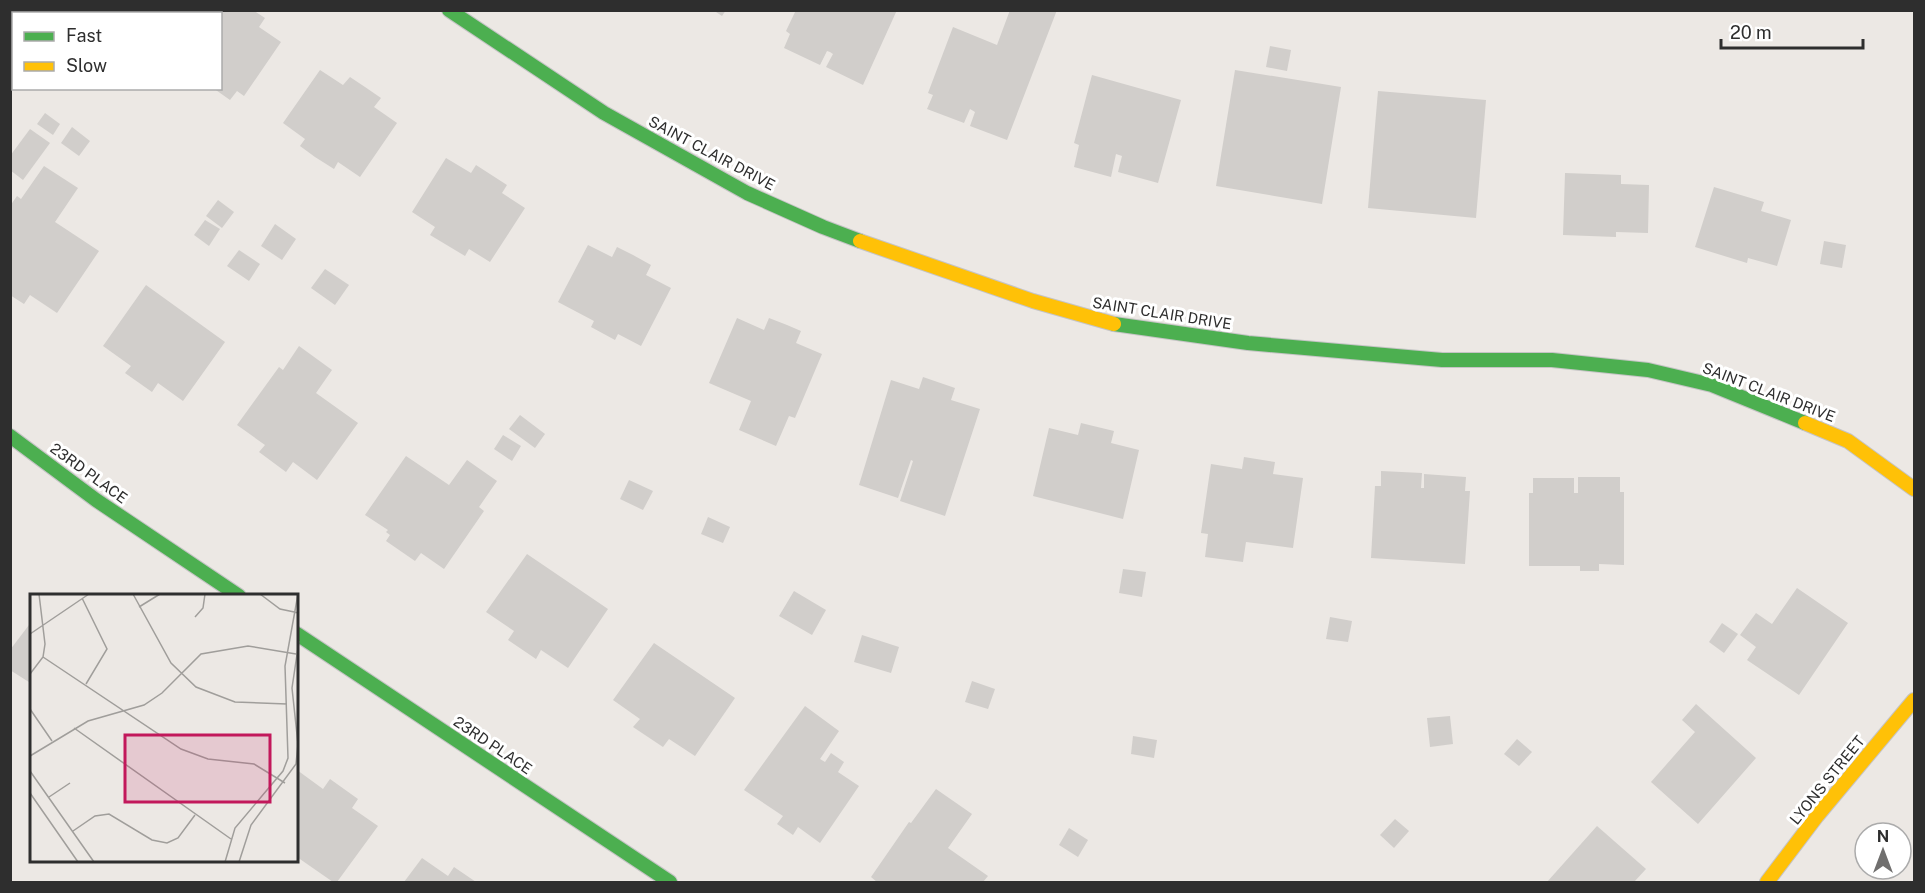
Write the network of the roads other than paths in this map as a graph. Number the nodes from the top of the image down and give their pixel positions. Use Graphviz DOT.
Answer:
graph roads {
  1 [pos="449,10"];
  2 [pos="10,435"];
  3 [pos="1914,489"];
  4 [pos="236,594"];
  5 [pos="298,635"];
  6 [pos="1914,700"];
  7 [pos="670,882"];
  8 [pos="1767,882"];
  1 -- 3 [label="street, SAINT CLAIR DRIVE"];
  2 -- 4 [label="street, 23RD PLACE"];
  5 -- 7 [label="street, 23RD PLACE"];
  6 -- 8 [label="street, LYONS STREET"];
}
